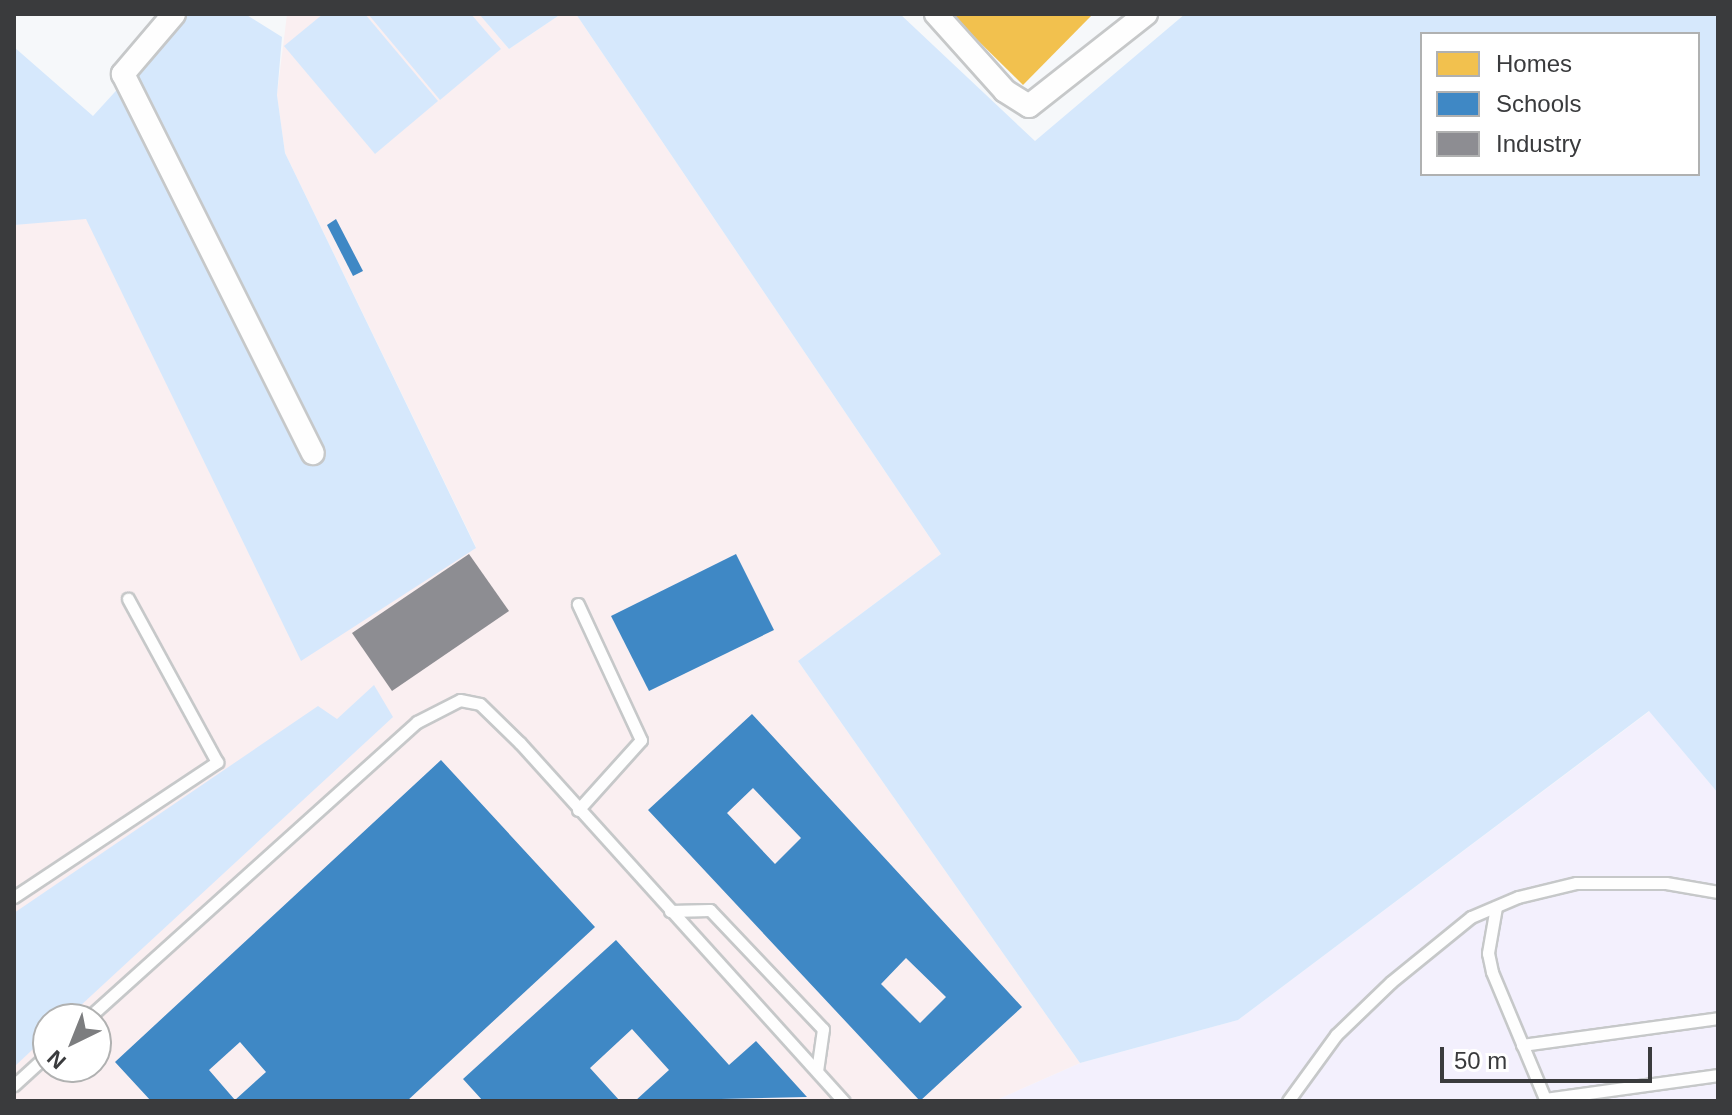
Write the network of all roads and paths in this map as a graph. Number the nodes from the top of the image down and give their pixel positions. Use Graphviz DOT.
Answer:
graph roads {
  1 [pos="174,14"];
  2 [pos="936,14"];
  3 [pos="1146,14"];
  4 [pos="313,453"];
  5 [pos="128,599"];
  6 [pos="578,604"];
  7 [pos="578,810"];
  8 [pos="1718,892"];
  9 [pos="14,897"];
  10 [pos="1496,907"];
  11 [pos="670,911"];
  12 [pos="105,1003"];
  13 [pos="1718,1018"];
  14 [pos="1522,1045"];
  15 [pos="32,1069"];
  16 [pos="817,1071"];
  17 [pos="1718,1075"];
  18 [pos="14,1085"];
  19 [pos="1546,1100"];
  20 [pos="844,1101"];
  21 [pos="1288,1101"];
  1 -- 4 [label="street"];
  2 -- 3 [label="street"];
  5 -- 9 [label="lane"];
  6 -- 7 [label="lane"];
  7 -- 11 [label="lane"];
  7 -- 12 [label="lane"];
  8 -- 10 [label="lane"];
  10 -- 14 [label="lane"];
  10 -- 21 [label="lane"];
  11 -- 16 [label="lane"];
  11 -- 16 [label="lane"];
  13 -- 14 [label="lane"];
  14 -- 19 [label="lane"];
  15 -- 18 [label="lane"];
  16 -- 20 [label="lane"];
  17 -- 19 [label="lane"];
}
